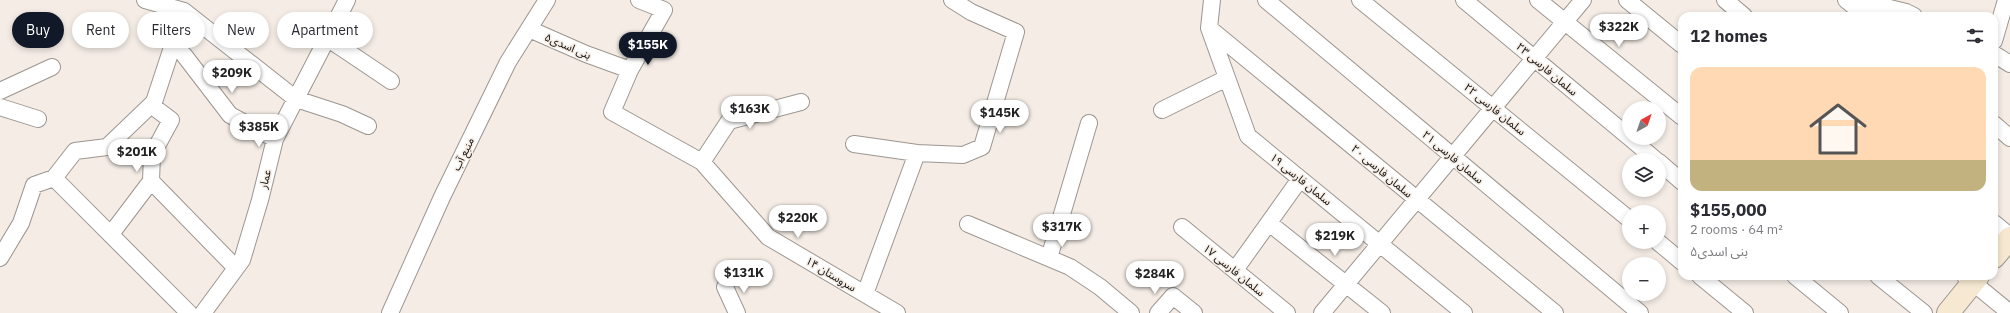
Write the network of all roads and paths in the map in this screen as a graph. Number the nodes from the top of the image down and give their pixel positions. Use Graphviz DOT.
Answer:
graph roads {
  1 [pos="145,0"];
  2 [pos="347,0"];
  3 [pos="547,0"];
  4 [pos="639,0"];
  5 [pos="952,0"];
  6 [pos="1212,0"];
  7 [pos="1266,0"];
  8 [pos="1360,0"];
  9 [pos="1464,0"];
  10 [pos="1538,0"];
  11 [pos="1583,0"];
  12 [pos="1627,0"];
  13 [pos="1725,0"];
  14 [pos="1846,0"];
  15 [pos="1857,0"];
  16 [pos="2007,4"];
  17 [pos="184,11"];
  18 [pos="1909,11"];
  19 [pos="341,12"];
  20 [pos="1739,12"];
  21 [pos="1861,12"];
  22 [pos="1565,22"];
  23 [pos="1209,28"];
  24 [pos="529,29"];
  25 [pos="1998,30"];
  26 [pos="1678,42"];
  27 [pos="322,48"];
  28 [pos="342,48"];
  29 [pos="184,55"];
  30 [pos="1998,56"];
  31 [pos="1535,59"];
  32 [pos="2010,64"];
  33 [pos="52,67"];
  34 [pos="630,70"];
  35 [pos="1227,78"];
  36 [pos="391,81"];
  37 [pos="0,91"];
  38 [pos="296,99"];
  39 [pos="801,102"];
  40 [pos="151,105"];
  41 [pos="0,107"];
  42 [pos="1494,108"];
  43 [pos="1162,110"];
  44 [pos="1678,114"];
  45 [pos="38,120"];
  46 [pos="1089,123"];
  47 [pos="368,126"];
  48 [pos="1998,128"];
  49 [pos="1622,132"];
  50 [pos="2010,138"];
  51 [pos="275,139"];
  52 [pos="854,144"];
  53 [pos="1638,145"];
  54 [pos="917,153"];
  55 [pos="1647,153"];
  56 [pos="1453,156"];
  57 [pos="702,162"];
  58 [pos="1666,168"];
  59 [pos="54,178"];
  60 [pos="1300,179"];
  61 [pos="1678,179"];
  62 [pos="151,181"];
  63 [pos="1417,200"];
  64 [pos="1622,213"];
  65 [pos="1269,222"];
  66 [pos="968,224"];
  67 [pos="1998,226"];
  68 [pos="1182,227"];
  69 [pos="111,234"];
  70 [pos="2010,237"];
  71 [pos="1380,244"];
  72 [pos="1666,249"];
  73 [pos="2,252"];
  74 [pos="1998,252"];
  75 [pos="1049,258"];
  76 [pos="1678,259"];
  77 [pos="236,268"];
  78 [pos="1235,270"];
  79 [pos="1705,280"];
  80 [pos="1800,280"];
  81 [pos="1883,280"];
  82 [pos="1971,280"];
  83 [pos="1974,280"];
  84 [pos="1346,284"];
  85 [pos="725,287"];
  86 [pos="865,294"];
  87 [pos="2001,310"];
  88 [pos="189,313"];
  89 [pos="203,313"];
  90 [pos="390,313"];
  91 [pos="737,313"];
  92 [pos="897,313"];
  93 [pos="1131,313"];
  94 [pos="1158,313"];
  95 [pos="1194,313"];
  96 [pos="1287,313"];
  97 [pos="1322,313"];
  98 [pos="1382,313"];
  99 [pos="1464,313"];
  100 [pos="1555,313"];
  101 [pos="1640,313"];
  102 [pos="1745,313"];
  103 [pos="1840,313"];
  104 [pos="1924,313"];
  105 [pos="1948,313"];
  1 -- 17 [label="street"];
  2 -- 19 [label="street, عمار"];
  3 -- 24 [label="street, منبع آب"];
  4 -- 34 [label="street"];
  5 -- 54 [label="street"];
  6 -- 23 [label="street, سلمان فارسی ۱۹"];
  7 -- 56 [label="street, سلمان فارسی ۲۱"];
  8 -- 42 [label="street, سلمان فارسی ۲۲"];
  9 -- 31 [label="street, سلمان فارسی ۲۳"];
  10 -- 22 [label="street"];
  11 -- 22 [label="street"];
  12 -- 26 [label="street"];
  13 -- 20 [label="street"];
  14 -- 21 [label="street"];
  15 -- 18 [label="street"];
  16 -- 25 [label="street"];
  17 -- 38 [label="street"];
  17 -- 40 [label="street"];
  22 -- 31 [label="street"];
  22 -- 44 [label="street"];
  23 -- 35 [label="street, سلمان فارسی ۱۹"];
  23 -- 63 [label="street, سلمان فارسی ۲۰"];
  24 -- 34 [label="street, بنی اسدی۵"];
  24 -- 90 [label="street, منبع آب"];
  27 -- 38 [label="street, عمار"];
  28 -- 36 [label="street"];
  29 -- 51 [label="street"];
  30 -- 32 [label="street"];
  31 -- 42 [label="street"];
  31 -- 49 [label="street, سلمان فارسی ۲۳"];
  33 -- 37 [label="street"];
  34 -- 57 [label="street, سروستان ۱۴"];
  35 -- 43 [label="street"];
  35 -- 60 [label="street, سلمان فارسی ۱۹"];
  38 -- 47 [label="street"];
  38 -- 51 [label="street, عمار"];
  39 -- 57 [label="street"];
  40 -- 59 [label="street"];
  40 -- 62 [label="street"];
  41 -- 45 [label="street"];
  42 -- 56 [label="street"];
  42 -- 64 [label="street, سلمان فارسی ۲۲"];
  46 -- 75 [label="street"];
  48 -- 50 [label="street"];
  51 -- 77 [label="street, عمار"];
  52 -- 54 [label="street"];
  53 -- 55 [label="street, سلمان فارسی ۲۳"];
  54 -- 86 [label="street"];
  56 -- 63 [label="street"];
  56 -- 101 [label="street, سلمان فارسی ۲۱"];
  57 -- 86 [label="street, سروستان ۱۴"];
  58 -- 61 [label="street"];
  59 -- 69 [label="street"];
  59 -- 73 [label="street"];
  60 -- 65 [label="street"];
  60 -- 71 [label="street, سلمان فارسی ۱۹"];
  62 -- 69 [label="street"];
  62 -- 77 [label="street"];
  63 -- 71 [label="street"];
  63 -- 100 [label="street, سلمان فارسی ۲۰"];
  65 -- 78 [label="street"];
  65 -- 84 [label="street"];
  66 -- 75 [label="street"];
  67 -- 70 [label="street"];
  68 -- 78 [label="street, سلمان فارسی ۱۷"];
  69 -- 88 [label="street"];
  70 -- 74 [label="street"];
  71 -- 84 [label="street"];
  71 -- 99 [label="street, سلمان فارسی ۱۹"];
  72 -- 76 [label="street"];
  75 -- 93 [label="street"];
  77 -- 89 [label="street, عمار"];
  78 -- 96 [label="street, سلمان فارسی ۱۷"];
  79 -- 102 [label="street"];
  80 -- 103 [label="street"];
  81 -- 104 [label="street"];
  82 -- 105 [label="street"];
  83 -- 87 [label="street"];
  84 -- 97 [label="street"];
  84 -- 98 [label="street"];
  85 -- 91 [label="street"];
  86 -- 92 [label="street, سروستان ۱۴"];
  94 -- 95 [label="street"];
}
